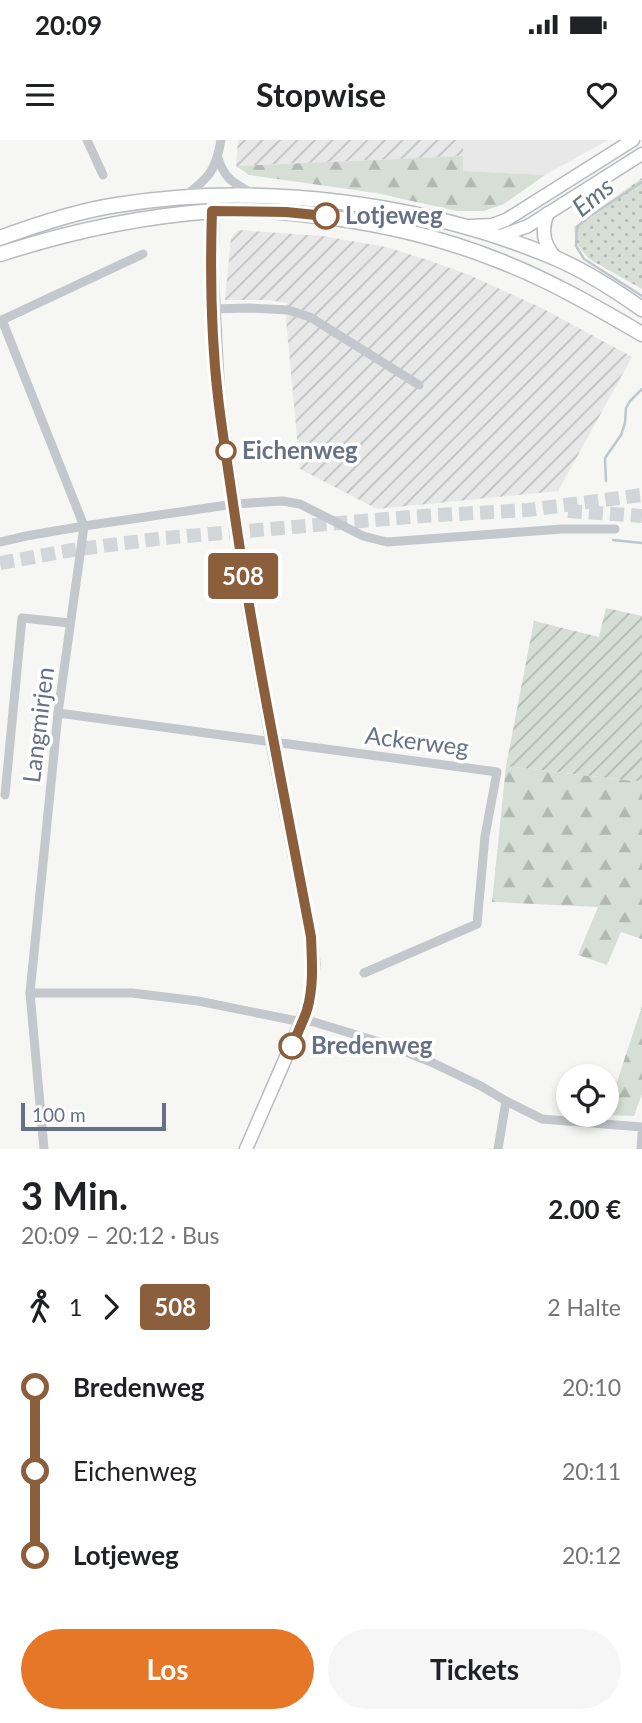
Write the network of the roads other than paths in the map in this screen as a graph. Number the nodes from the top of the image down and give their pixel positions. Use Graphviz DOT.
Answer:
graph roads {
  1 [pos="87,140"];
  2 [pos="221,140"];
  3 [pos="633,140"];
  4 [pos="642,154"];
  5 [pos="218,158"];
  6 [pos="103,175"];
  7 [pos="213,196"];
  8 [pos="258,196"];
  9 [pos="183,197"];
  10 [pos="212,211"];
  11 [pos="548,214"];
  12 [pos="506,220"];
  13 [pos="456,225"];
  14 [pos="498,237"];
  15 [pos="0,238"];
  16 [pos="453,244"];
  17 [pos="0,254"];
  18 [pos="143,254"];
  19 [pos="557,259"];
  20 [pos="500,261"];
  21 [pos="642,309"];
  22 [pos="212,310"];
  23 [pos="1,321"];
  24 [pos="642,334"];
  25 [pos="419,385"];
  26 [pos="234,504"];
  27 [pos="84,526"];
  28 [pos="615,529"];
  29 [pos="0,542"];
  30 [pos="71,623"];
  31 [pos="58,713"];
  32 [pos="273,743"];
  33 [pos="5,795"];
  34 [pos="365,973"];
  35 [pos="30,993"];
  36 [pos="303,1021"];
  37 [pos="506,1101"];
  38 [pos="642,1127"];
  39 [pos="642,1134"];
  40 [pos="44,1149"];
  41 [pos="246,1149"];
  42 [pos="498,1149"];
  43 [pos="641,1149"];
  1 -- 6 [label="street"];
  2 -- 5 [label="street"];
  3 -- 12 [label="street"];
  4 -- 11 [label="street"];
  5 -- 8 [label="street"];
  5 -- 9 [label="street"];
  7 -- 8 [label="main road"];
  7 -- 9 [label="main road"];
  7 -- 10 [label="street"];
  8 -- 13 [label="main road"];
  9 -- 15 [label="main road"];
  10 -- 16 [label="main road"];
  10 -- 17 [label="main road"];
  10 -- 22 [label="street"];
  11 -- 14 [label="street"];
  11 -- 19 [label="street"];
  12 -- 13 [label="street"];
  12 -- 14 [label="street"];
  13 -- 14 [label="main road"];
  14 -- 16 [label="main road"];
  14 -- 19 [label="main road"];
  14 -- 20 [label="main road"];
  16 -- 20 [label="main road"];
  18 -- 23 [label="street"];
  19 -- 21 [label="main road"];
  20 -- 24 [label="main road"];
  22 -- 25 [label="street"];
  22 -- 26 [label="street"];
  23 -- 27 [label="street, Langmirjen"];
  26 -- 27 [label="street"];
  26 -- 28 [label="street"];
  26 -- 32 [label="street"];
  27 -- 29 [label="street"];
  27 -- 30 [label="street, Langmirjen"];
  30 -- 31 [label="street, Langmirjen"];
  30 -- 33 [label="street"];
  31 -- 32 [label="street, Ackerweg"];
  31 -- 35 [label="street, Langmirjen"];
  32 -- 34 [label="street, Ackerweg"];
  32 -- 36 [label="street"];
  35 -- 36 [label="street"];
  35 -- 40 [label="street, Langmirjen"];
  36 -- 37 [label="street"];
  36 -- 41 [label="street"];
  37 -- 38 [label="street"];
  37 -- 42 [label="street"];
  39 -- 43 [label="street"];
}
